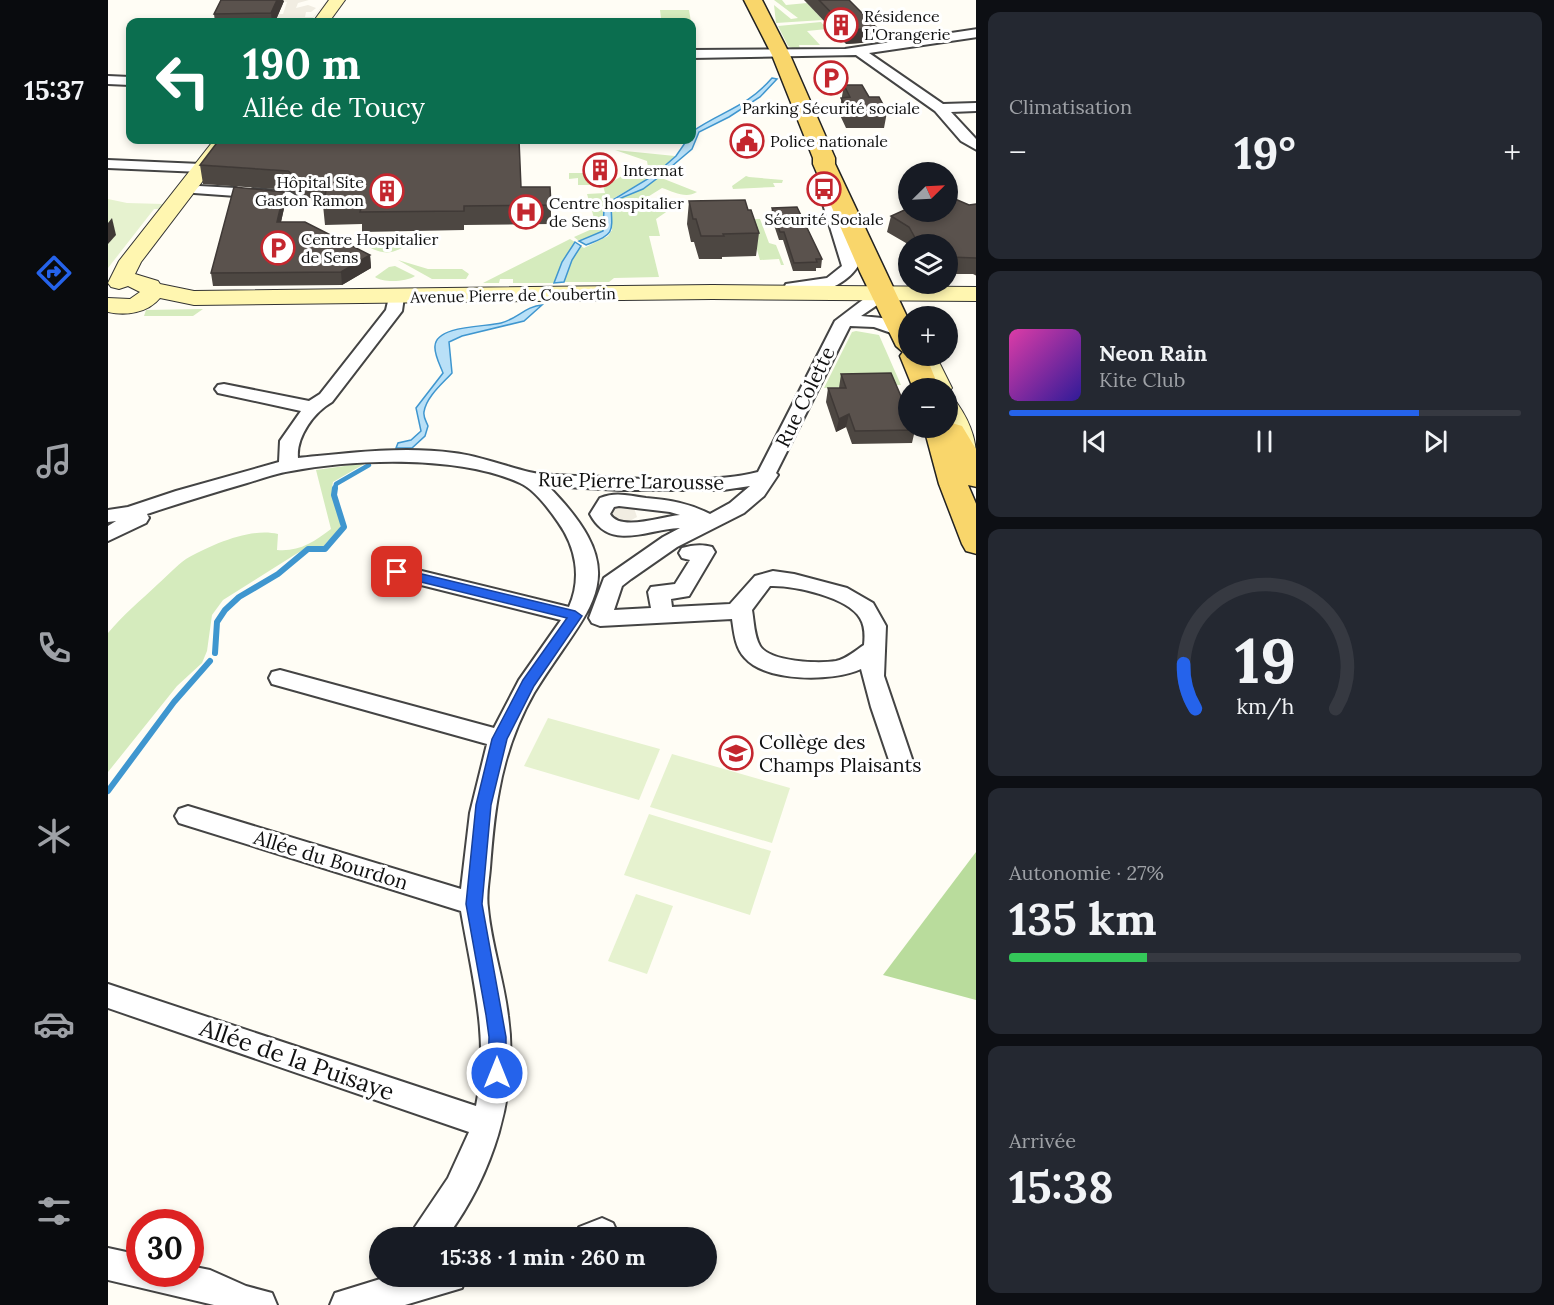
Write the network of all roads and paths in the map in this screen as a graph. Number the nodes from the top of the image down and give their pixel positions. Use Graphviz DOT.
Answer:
graph roads {
  1 [pos="338,0"];
  2 [pos="760,5"];
  3 [pos="324,18"];
  4 [pos="976,33"];
  5 [pos="858,51"];
  6 [pos="696,54"];
  7 [pos="781,55"];
  8 [pos="108,81"];
  9 [pos="126,81"];
  10 [pos="976,107"];
  11 [pos="940,108"];
  12 [pos="221,144"];
  13 [pos="976,146"];
  14 [pos="824,158"];
  15 [pos="108,164"];
  16 [pos="201,168"];
  17 [pos="198,190"];
  18 [pos="291,197"];
  19 [pos="851,226"];
  20 [pos="846,285"];
  21 [pos="883,293"];
  22 [pos="898,293"];
  23 [pos="938,294"];
  24 [pos="958,294"];
  25 [pos="976,294"];
  26 [pos="124,295"];
  27 [pos="396,297"];
  28 [pos="920,306"];
  29 [pos="898,320"];
  30 [pos="844,321"];
  31 [pos="898,333"];
  32 [pos="224,389"];
  33 [pos="314,408"];
  34 [pos="958,432"];
  35 [pos="941,438"];
  36 [pos="955,438"];
  37 [pos="289,465"];
  38 [pos="976,472"];
  39 [pos="768,474"];
  40 [pos="976,478"];
  41 [pos="529,479"];
  42 [pos="722,484"];
  43 [pos="206,488"];
  44 [pos="973,526"];
  45 [pos="109,528"];
  46 [pos="701,529"];
  47 [pos="397,572"];
  48 [pos="741,609"];
  49 [pos="653,615"];
  50 [pos="575,616"];
  51 [pos="873,649"];
  52 [pos="280,678"];
  53 [pos="500,739"];
  54 [pos="900,759"];
  55 [pos="188,816"];
  56 [pos="474,904"];
  57 [pos="108,996"];
  58 [pos="486,1124"];
  59 [pos="435,1227"];
  60 [pos="108,1264"];
  61 [pos="126,1268"];
  62 [pos="204,1286"];
  63 [pos="370,1287"];
  64 [pos="411,1287"];
  65 [pos="260,1305"];
  66 [pos="335,1305"];
  67 [pos="347,1305"];
  1 -- 3 [label="street"];
  2 -- 7 [label="main road"];
  4 -- 5 [label="street"];
  5 -- 7 [label="street"];
  5 -- 11 [label="street"];
  6 -- 7 [label="street"];
  7 -- 14 [label="main road"];
  8 -- 9 [label="street"];
  10 -- 11 [label="street"];
  11 -- 13 [label="street"];
  12 -- 16 [label="street"];
  14 -- 19 [label="main road"];
  14 -- 20 [label="street"];
  15 -- 16 [label="street"];
  16 -- 26 [label="street"];
  17 -- 18 [label="street"];
  19 -- 20 [label="street"];
  19 -- 21 [label="main road"];
  20 -- 21 [label="street, Avenue Pierre de Coubertin"];
  20 -- 27 [label="street, Avenue Pierre de Coubertin"];
  20 -- 30 [label="street, Rue Colette"];
  21 -- 22 [label="street, Avenue Pierre de Coubertin"];
  21 -- 29 [label="main road"];
  21 -- 30 [label="street, Rue Colette"];
  23 -- 28 [label="street"];
  24 -- 25 [label="street, Avenue Pierre de Coubertin"];
  26 -- 27 [label="street, Avenue Pierre de Coubertin"];
  27 -- 33 [label="street"];
  30 -- 31 [label="street"];
  30 -- 39 [label="street, Rue Colette"];
  32 -- 33 [label="street"];
  33 -- 37 [label="street"];
  34 -- 38 [label="street"];
  35 -- 44 [label="main road"];
  36 -- 40 [label="main road"];
  37 -- 41 [label="street, Rue Pierre Larousse"];
  37 -- 43 [label="street, Rue Pierre Larousse"];
  39 -- 42 [label="street, Rue Pierre Larousse"];
  39 -- 46 [label="street, Rue Colette"];
  41 -- 42 [label="street, Rue Pierre Larousse"];
  41 -- 50 [label="street"];
  42 -- 46 [label="street"];
  43 -- 45 [label="street"];
  43 -- 45 [label="street, Rue Pierre Larousse"];
  46 -- 49 [label="street"];
  46 -- 49 [label="street, Rue Colette"];
  47 -- 50 [label="street"];
  48 -- 49 [label="street"];
  48 -- 51 [label="street"];
  48 -- 51 [label="street"];
  50 -- 53 [label="street"];
  51 -- 54 [label="street"];
  52 -- 53 [label="street"];
  53 -- 56 [label="street"];
  55 -- 56 [label="street, Allée du Bourdon"];
  56 -- 58 [label="street"];
  57 -- 58 [label="street, Allée de la Puisaye"];
  58 -- 59 [label="street"];
  60 -- 61 [label="street"];
  62 -- 65 [label="street"];
  63 -- 66 [label="street"];
  64 -- 67 [label="street"];
}
